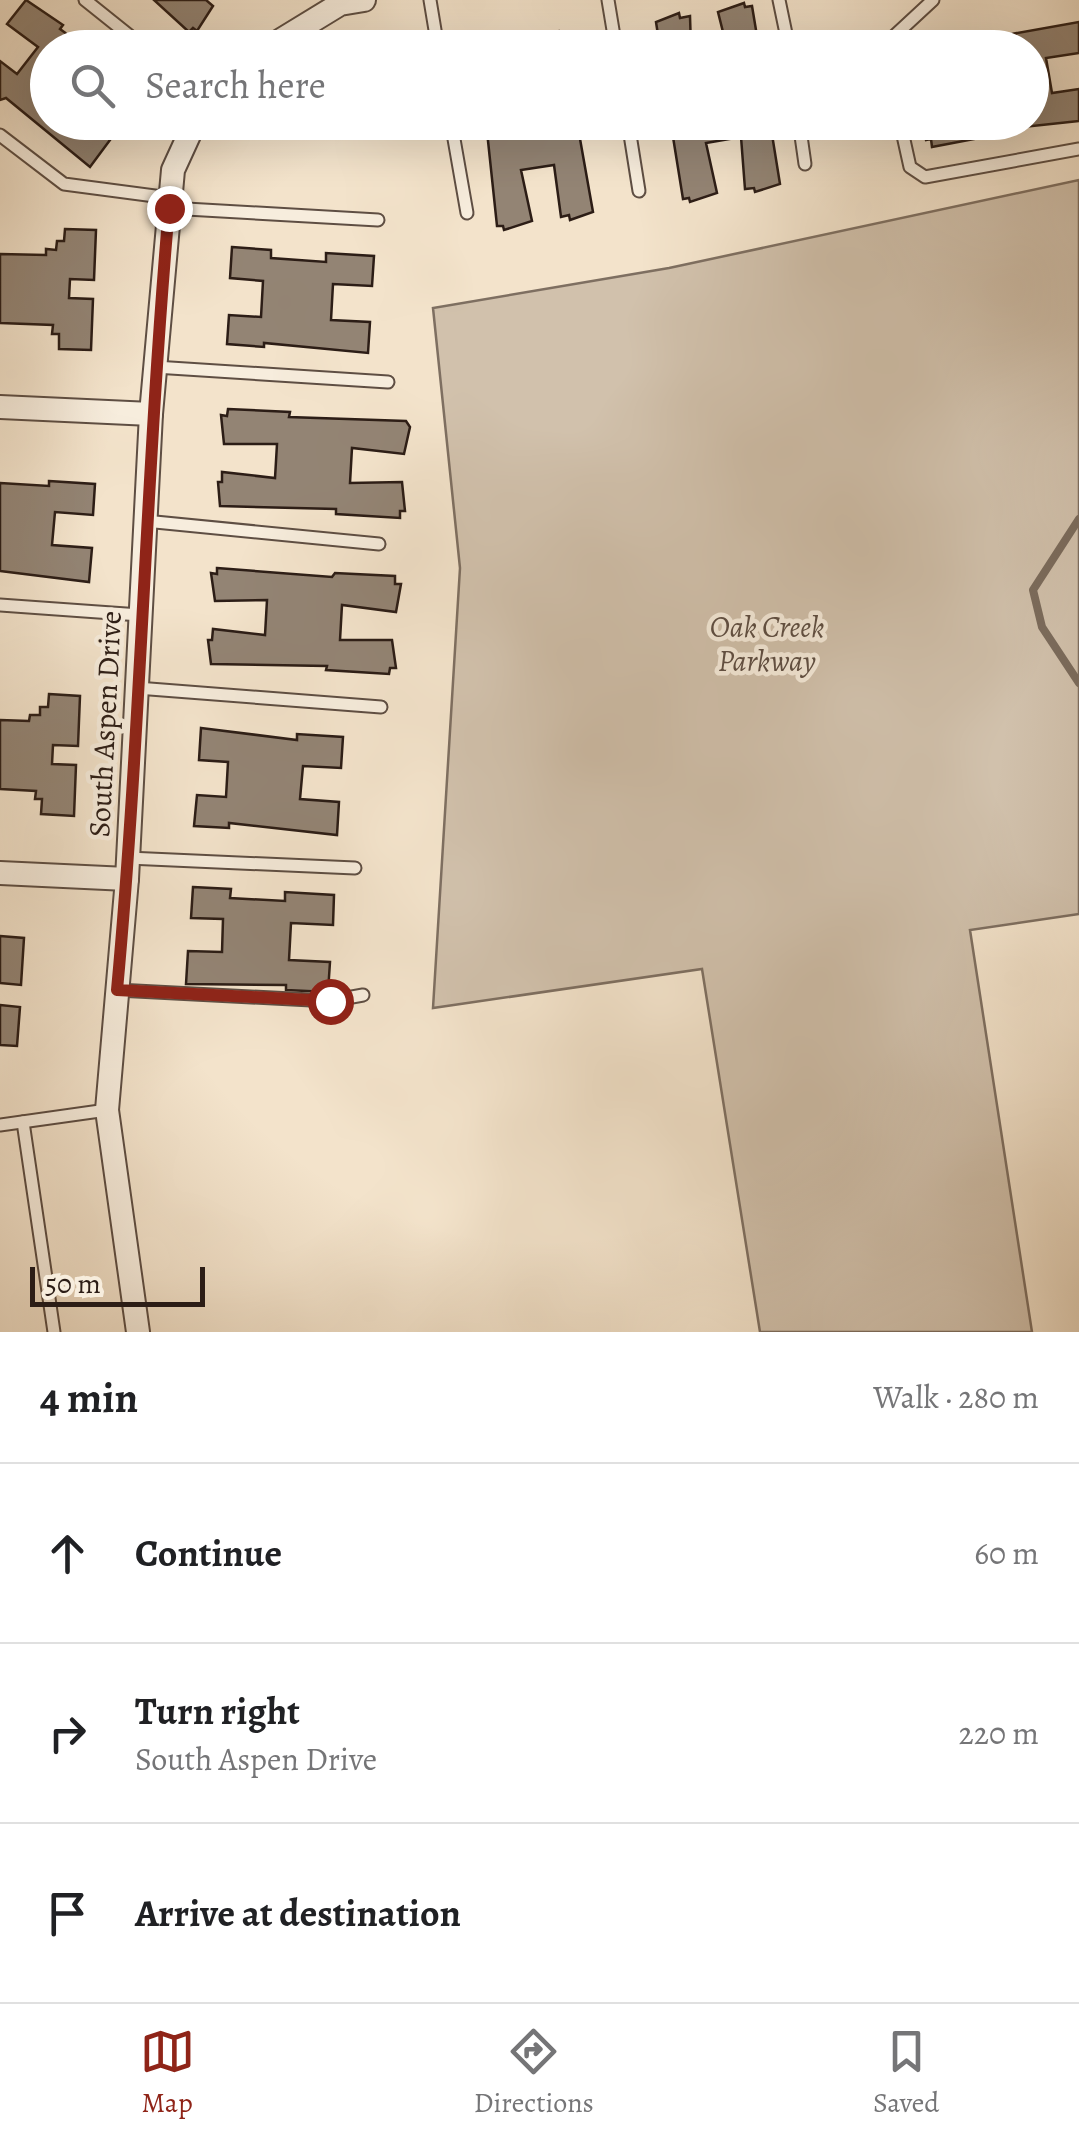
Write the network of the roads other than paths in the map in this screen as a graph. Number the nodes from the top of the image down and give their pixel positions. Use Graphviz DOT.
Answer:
graph roads {
  1 [pos="85,0"];
  2 [pos="364,0"];
  3 [pos="430,0"];
  4 [pos="608,0"];
  5 [pos="779,0"];
  6 [pos="934,0"];
  7 [pos="314,8"];
  8 [pos="122,30"];
  9 [pos="289,30"];
  10 [pos="435,30"];
  11 [pos="613,30"];
  12 [pos="785,30"];
  13 [pos="901,30"];
  14 [pos="0,135"];
  15 [pos="186,140"];
  16 [pos="455,140"];
  17 [pos="631,140"];
  18 [pos="802,140"];
  19 [pos="904,140"];
  20 [pos="1079,150"];
  21 [pos="805,164"];
  22 [pos="639,191"];
  23 [pos="170,203"];
  24 [pos="468,213"];
  25 [pos="378,220"];
  26 [pos="155,367"];
  27 [pos="388,382"];
  28 [pos="0,406"];
  29 [pos="151,414"];
  30 [pos="145,521"];
  31 [pos="379,544"];
  32 [pos="0,605"];
  33 [pos="140,615"];
  34 [pos="137,688"];
  35 [pos="381,707"];
  36 [pos="128,868"];
  37 [pos="356,868"];
  38 [pos="0,873"];
  39 [pos="117,990"];
  40 [pos="363,994"];
  41 [pos="107,1110"];
  42 [pos="22,1122"];
  43 [pos="0,1125"];
  44 [pos="54,1332"];
  45 [pos="138,1332"];
  1 -- 8 [label="lane"];
  2 -- 7 [label="street"];
  3 -- 10 [label="lane"];
  4 -- 11 [label="lane"];
  5 -- 12 [label="lane"];
  6 -- 13 [label="lane"];
  7 -- 9 [label="street"];
  14 -- 23 [label="lane"];
  15 -- 23 [label="street, South Aspen Drive"];
  16 -- 24 [label="lane"];
  17 -- 22 [label="lane"];
  18 -- 21 [label="lane"];
  19 -- 20 [label="lane"];
  23 -- 25 [label="lane"];
  23 -- 26 [label="street, South Aspen Drive"];
  26 -- 27 [label="lane"];
  26 -- 29 [label="street, South Aspen Drive"];
  28 -- 29 [label="street"];
  29 -- 30 [label="street, South Aspen Drive"];
  30 -- 31 [label="lane"];
  30 -- 33 [label="street, South Aspen Drive"];
  32 -- 33 [label="lane"];
  33 -- 34 [label="street, South Aspen Drive"];
  34 -- 35 [label="lane"];
  34 -- 36 [label="street, South Aspen Drive"];
  36 -- 37 [label="lane"];
  36 -- 38 [label="street"];
  36 -- 39 [label="street, South Aspen Drive"];
  39 -- 40 [label="lane"];
  39 -- 41 [label="street, South Aspen Drive"];
  41 -- 42 [label="lane"];
  41 -- 45 [label="street, South Aspen Drive"];
  42 -- 43 [label="lane"];
  42 -- 44 [label="lane"];
}
